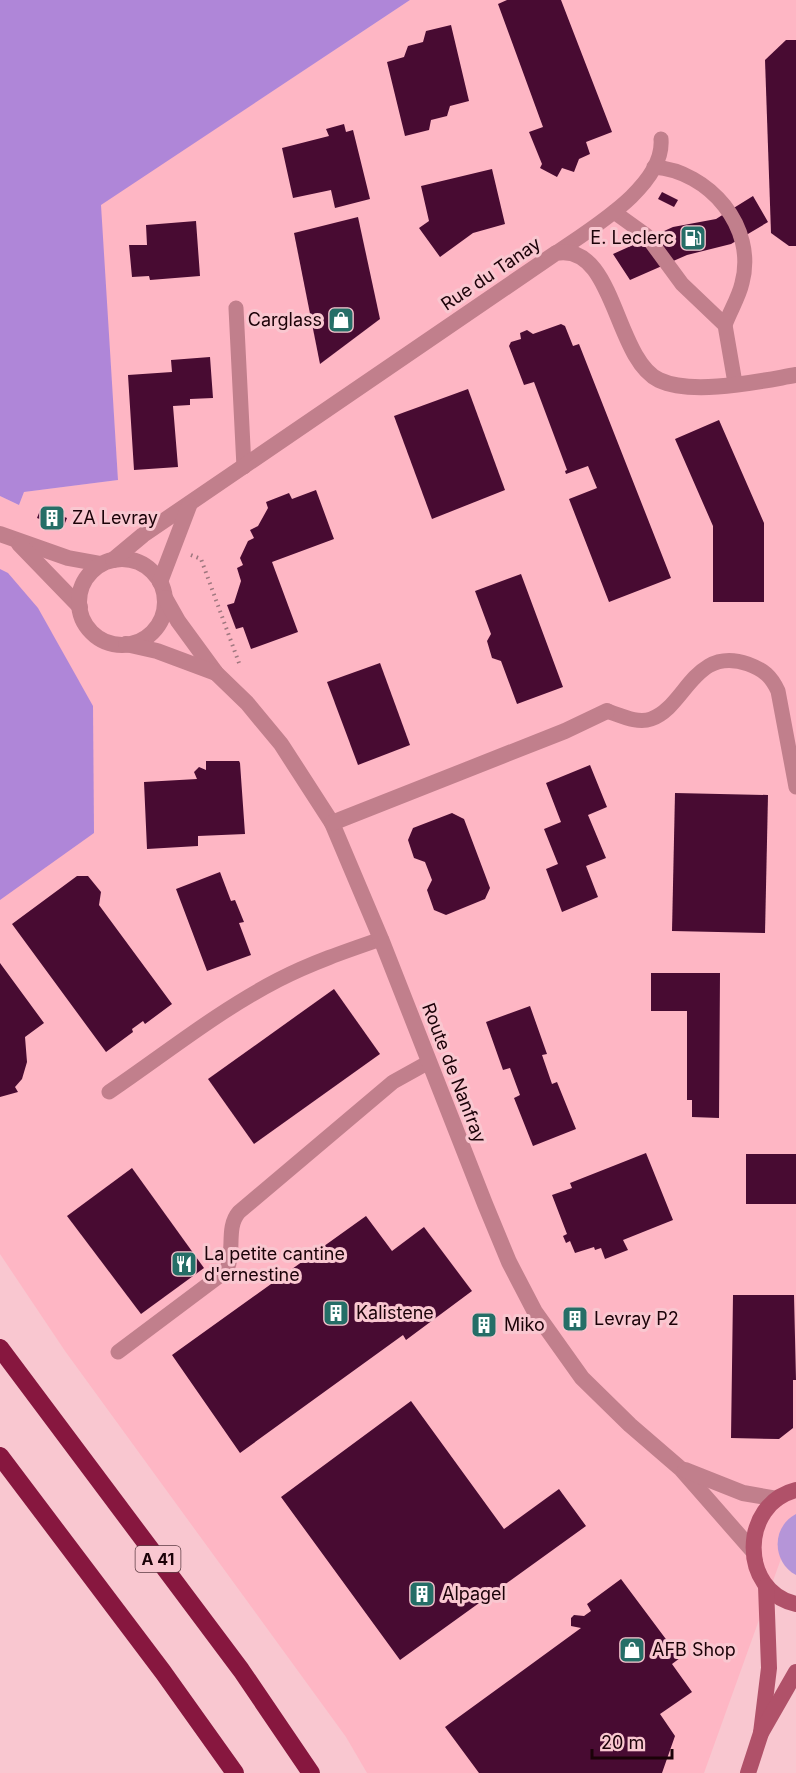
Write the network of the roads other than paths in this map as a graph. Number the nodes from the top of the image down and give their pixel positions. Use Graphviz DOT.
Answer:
graph roads {
  1 [pos="661,139"];
  2 [pos="654,167"];
  3 [pos="614,212"];
  4 [pos="556,253"];
  5 [pos="236,308"];
  6 [pos="725,325"];
  7 [pos="796,375"];
  8 [pos="735,383"];
  9 [pos="244,467"];
  10 [pos="189,506"];
  11 [pos="0,534"];
  12 [pos="17,542"];
  13 [pos="107,562"];
  14 [pos="163,590"];
  15 [pos="80,607"];
  16 [pos="126,644"];
  17 [pos="216,673"];
  18 [pos="606,711"];
  19 [pos="796,787"];
  20 [pos="332,823"];
  21 [pos="381,939"];
  22 [pos="429,1062"];
  23 [pos="109,1092"];
  24 [pos="0,1348"];
  25 [pos="118,1352"];
  26 [pos="0,1456"];
  27 [pos="681,1469"];
  28 [pos="711,1481"];
  29 [pos="796,1490"];
  30 [pos="777,1499"];
  31 [pos="707,1501"];
  32 [pos="752,1550"];
  33 [pos="766,1586"];
  34 [pos="796,1604"];
  35 [pos="796,1671"];
  36 [pos="761,1733"];
  37 [pos="235,1773"];
  38 [pos="311,1773"];
  39 [pos="748,1773"];
  1 -- 2 [label="lane"];
  2 -- 3 [label="lane"];
  2 -- 6 [label="lane"];
  3 -- 4 [label="lane"];
  3 -- 6 [label="lane"];
  4 -- 8 [label="street, Rue du Tanay"];
  4 -- 9 [label="street, Rue du Tanay"];
  5 -- 9 [label="lane"];
  6 -- 8 [label="lane"];
  7 -- 8 [label="street, Rue du Tanay"];
  9 -- 10 [label="street, Rue du Tanay"];
  10 -- 13 [label="street, Rue du Tanay"];
  10 -- 14 [label="street"];
  11 -- 12 [label="street, Route de Nanfray"];
  12 -- 13 [label="street, Route de Nanfray"];
  12 -- 15 [label="street, Route de Nanfray"];
  13 -- 14 [label="street, Route de Nanfray"];
  13 -- 15 [label="street"];
  14 -- 16 [label="street"];
  14 -- 17 [label="street, Route de Nanfray"];
  15 -- 16 [label="street, Route de Nanfray"];
  16 -- 17 [label="street, Route de Nanfray"];
  17 -- 20 [label="street, Route de Nanfray"];
  18 -- 19 [label="lane"];
  18 -- 20 [label="street"];
  20 -- 21 [label="street, Route de Nanfray"];
  21 -- 22 [label="street, Route de Nanfray"];
  21 -- 23 [label="lane"];
  22 -- 25 [label="lane"];
  22 -- 27 [label="street, Route de Nanfray"];
  24 -- 38 [label="highway, A 41"];
  26 -- 37 [label="highway"];
  27 -- 28 [label="street, Route de Nanfray"];
  27 -- 31 [label="street, Route de Nanfray"];
  28 -- 30 [label="street, Route de Nanfray"];
  28 -- 31 [label="street"];
  29 -- 30 [label="main road"];
  30 -- 32 [label="main road"];
  31 -- 32 [label="street, Route de Nanfray"];
  32 -- 33 [label="main road"];
  33 -- 34 [label="main road"];
  33 -- 36 [label="main road"];
  35 -- 36 [label="main road"];
  36 -- 39 [label="main road"];
}
